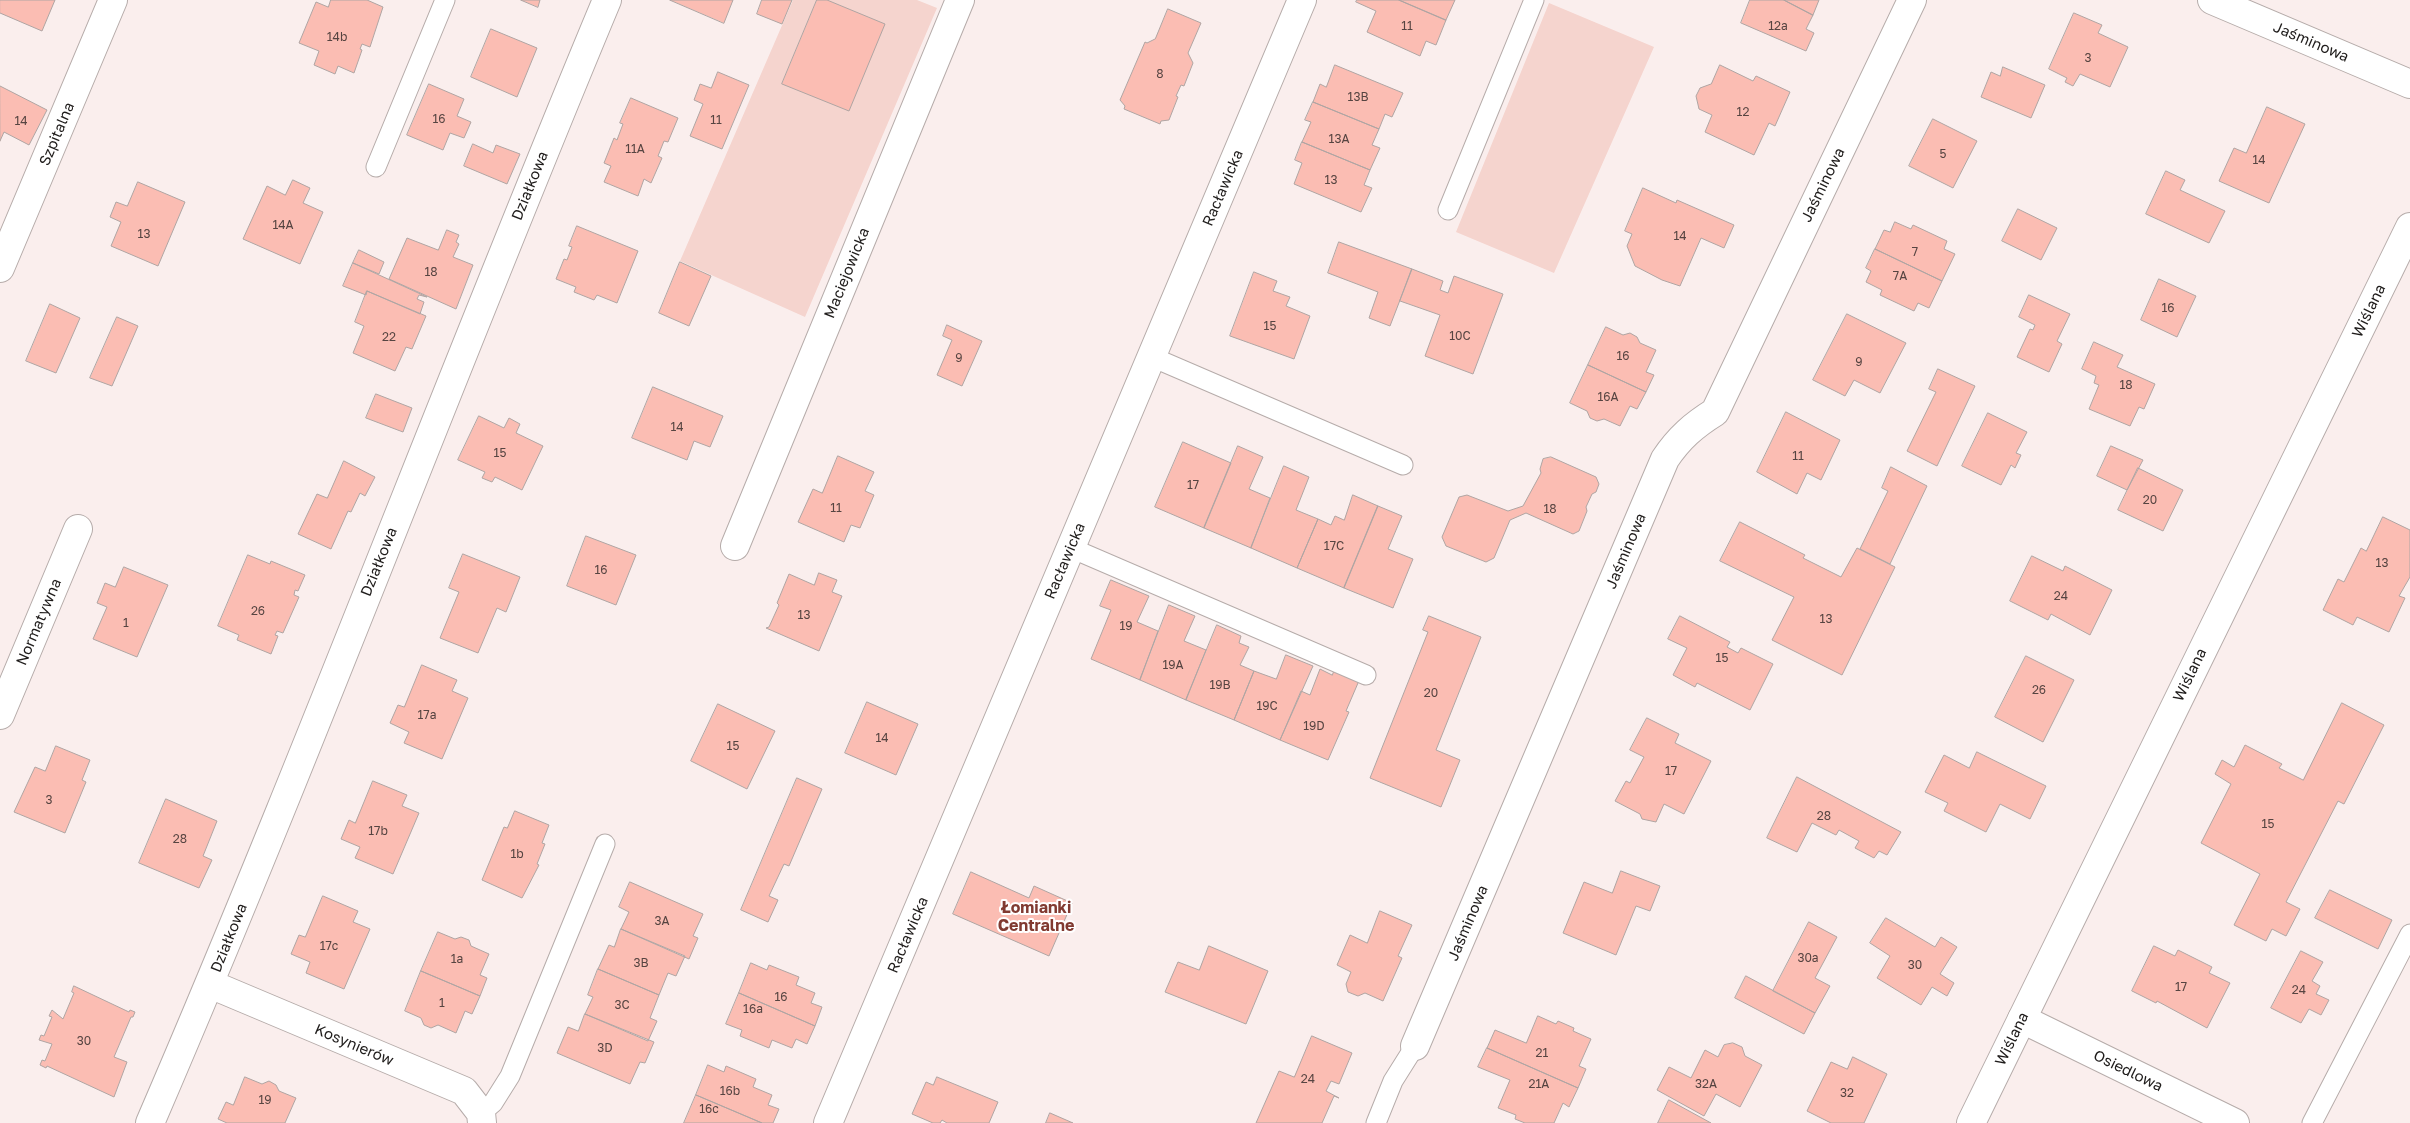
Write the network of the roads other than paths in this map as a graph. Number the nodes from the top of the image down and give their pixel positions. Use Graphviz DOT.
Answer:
graph roads {
  1 [pos="113,0"];
  2 [pos="445,0"];
  3 [pos="607,0"];
  4 [pos="960,0"];
  5 [pos="1302,0"];
  6 [pos="1534,0"];
  7 [pos="1912,0"];
  8 [pos="2212,0"];
  9 [pos="2410,84"];
  10 [pos="376,167"];
  11 [pos="1448,210"];
  12 [pos="2410,227"];
  13 [pos="0,268"];
  14 [pos="1152,357"];
  15 [pos="1403,465"];
  16 [pos="78,529"];
  17 [pos="735,546"];
  18 [pos="1071,548"];
  19 [pos="1366,675"];
  20 [pos="0,715"];
  21 [pos="605,844"];
  22 [pos="2410,934"];
  23 [pos="210,984"];
  24 [pos="2022,1019"];
  25 [pos="1415,1046"];
  26 [pos="481,1118"];
  27 [pos="150,1123"];
  28 [pos="828,1123"];
  29 [pos="1376,1123"];
  30 [pos="1970,1123"];
  31 [pos="2235,1123"];
  32 [pos="2312,1123"];
  1 -- 13 [label="street, Szpitalna"];
  2 -- 10 [label="lane"];
  3 -- 23 [label="street, Działkowa"];
  4 -- 17 [label="street, Maciejowicka"];
  5 -- 14 [label="street, Racławicka"];
  6 -- 11 [label="lane"];
  7 -- 25 [label="street, Jaśminowa"];
  8 -- 9 [label="street, Jaśminowa"];
  12 -- 24 [label="street, Wiślana"];
  14 -- 15 [label="lane"];
  14 -- 18 [label="street, Racławicka"];
  16 -- 20 [label="street, Normatywna"];
  18 -- 19 [label="lane"];
  18 -- 28 [label="street, Racławicka"];
  21 -- 26 [label="lane"];
  22 -- 32 [label="lane"];
  23 -- 26 [label="street, Kosynierów"];
  23 -- 27 [label="street, Działkowa"];
  24 -- 30 [label="street, Wiślana"];
  24 -- 31 [label="street, Osiedlowa"];
  25 -- 29 [label="lane, Jaśminowa"];
}
